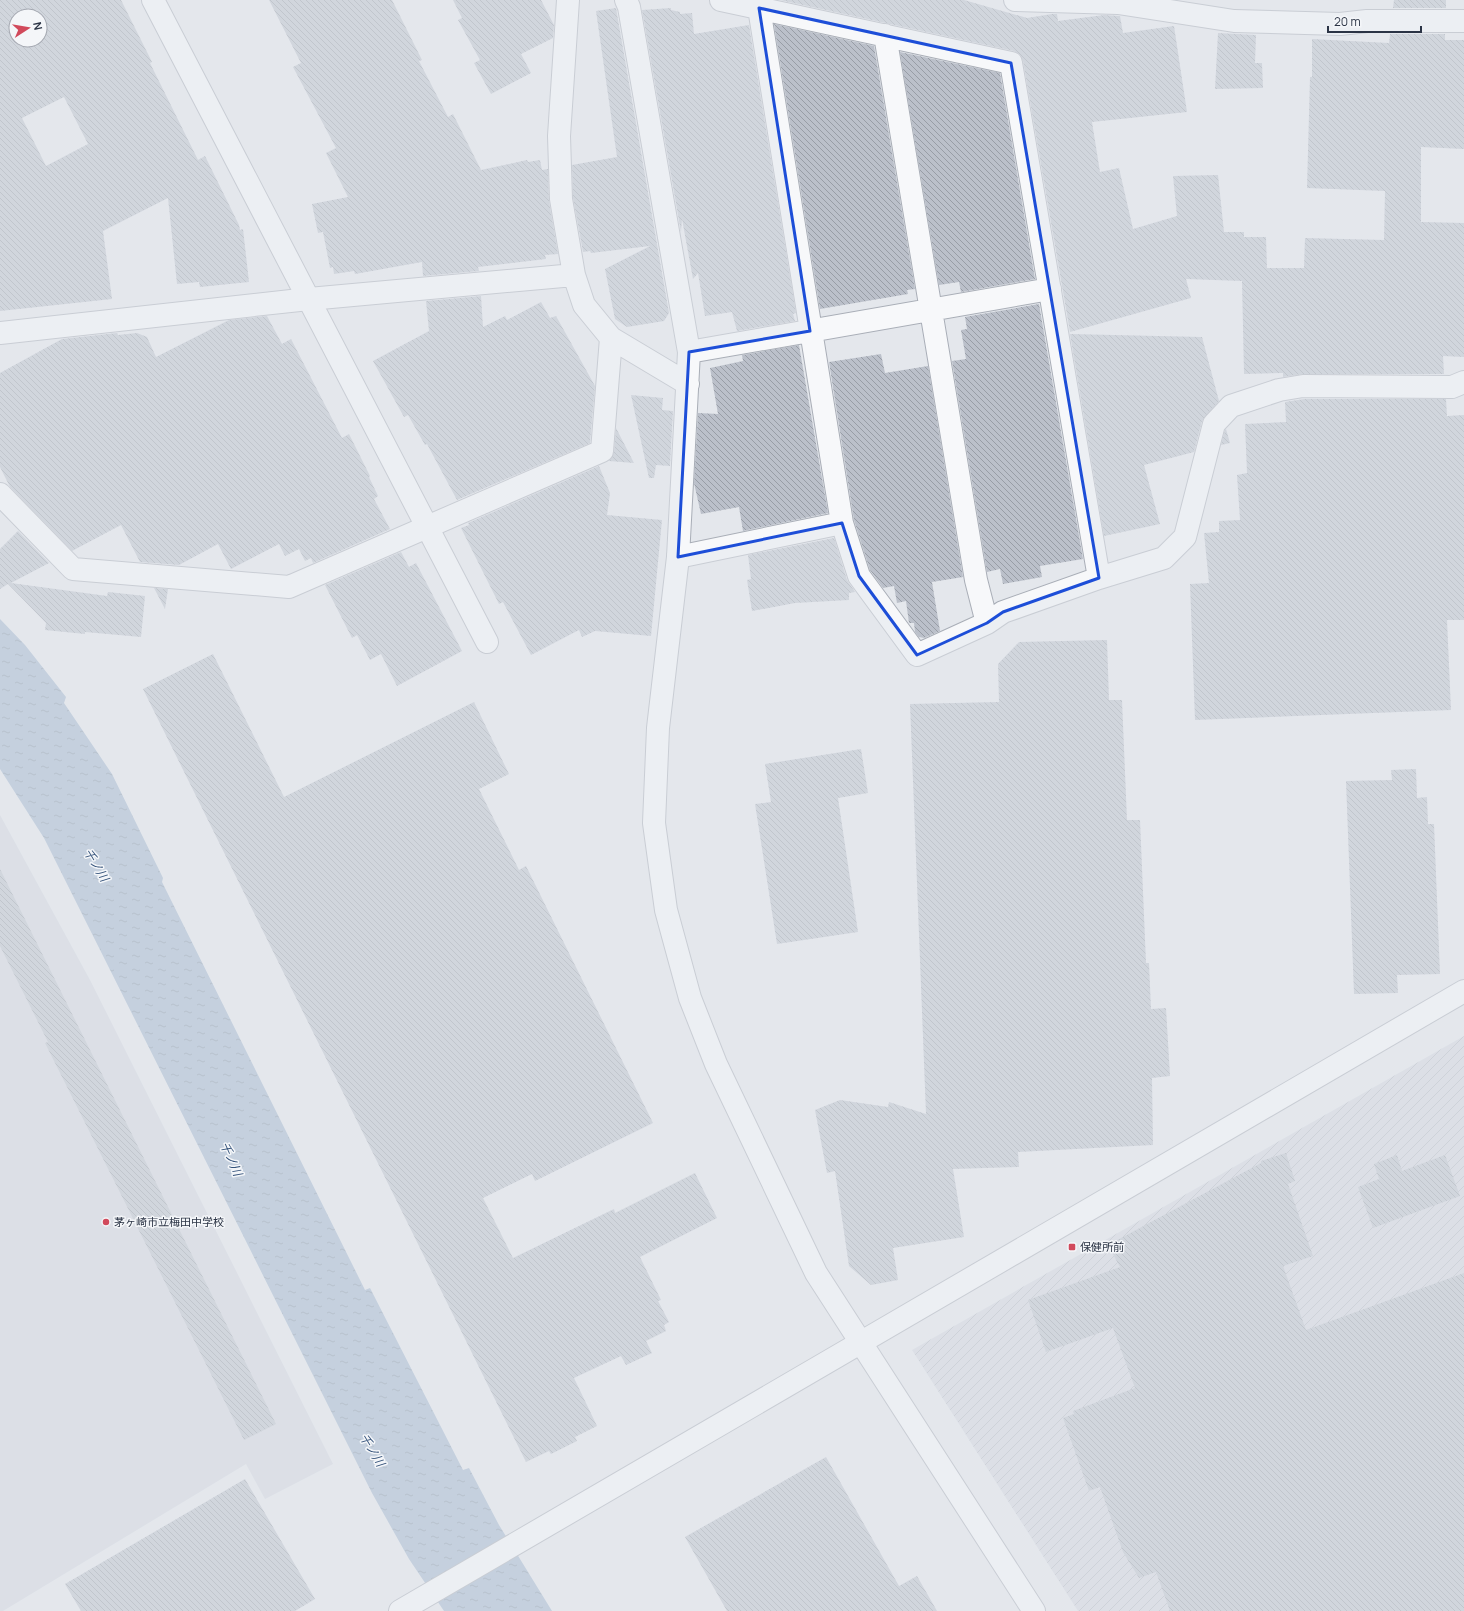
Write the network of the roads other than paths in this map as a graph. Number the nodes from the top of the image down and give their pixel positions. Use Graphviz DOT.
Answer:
graph roads {
  1 [pos="153,0"];
  2 [pos="568,0"];
  3 [pos="626,0"];
  4 [pos="721,0"];
  5 [pos="1015,0"];
  6 [pos="1118,2"];
  7 [pos="759,8"];
  8 [pos="1464,21"];
  9 [pos="885,35"];
  10 [pos="574,275"];
  11 [pos="1050,289"];
  12 [pos="309,298"];
  13 [pos="930,310"];
  14 [pos="810,331"];
  15 [pos="0,334"];
  16 [pos="611,338"];
  17 [pos="689,352"];
  18 [pos="1464,382"];
  19 [pos="688,384"];
  20 [pos="0,494"];
  21 [pos="842,523"];
  22 [pos="427,526"];
  23 [pos="678,557"];
  24 [pos="1099,578"];
  25 [pos="988,623"];
  26 [pos="487,642"];
  27 [pos="1464,991"];
  28 [pos="860,1342"];
  29 [pos="400,1611"];
  30 [pos="1034,1611"];
  1 -- 12 [label="street"];
  2 -- 10 [label="street"];
  3 -- 17 [label="street"];
  4 -- 7 [label="street"];
  5 -- 6 [label="street"];
  6 -- 8 [label="street"];
  7 -- 9 [label="street"];
  7 -- 14 [label="street"];
  9 -- 11 [label="street"];
  9 -- 13 [label="street"];
  10 -- 12 [label="street"];
  10 -- 16 [label="street"];
  11 -- 13 [label="street"];
  11 -- 24 [label="street"];
  12 -- 15 [label="street"];
  12 -- 22 [label="street"];
  13 -- 14 [label="street"];
  13 -- 25 [label="street"];
  14 -- 17 [label="street"];
  14 -- 21 [label="street"];
  16 -- 19 [label="street"];
  16 -- 22 [label="street"];
  17 -- 19 [label="street"];
  18 -- 24 [label="street"];
  19 -- 23 [label="street"];
  20 -- 22 [label="street"];
  21 -- 23 [label="street"];
  21 -- 25 [label="street"];
  22 -- 26 [label="street"];
  23 -- 28 [label="street"];
  24 -- 25 [label="street"];
  27 -- 28 [label="street"];
  28 -- 29 [label="street"];
  28 -- 30 [label="street"];
}
